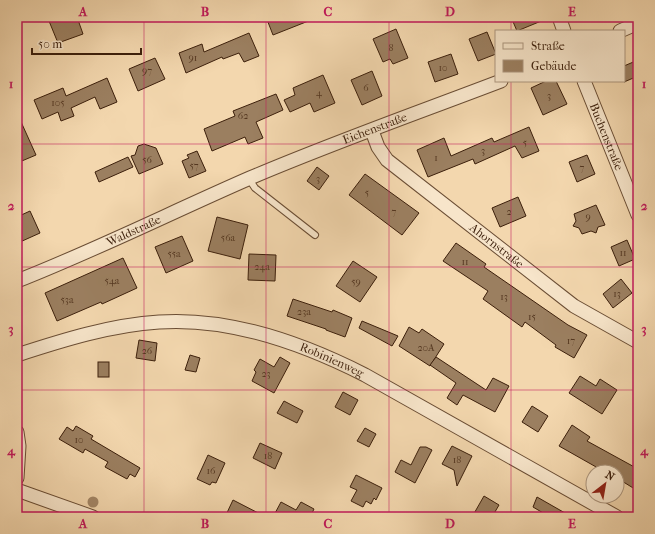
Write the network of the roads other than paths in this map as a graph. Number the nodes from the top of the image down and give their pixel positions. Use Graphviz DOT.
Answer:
graph roads {
  1 [pos="558,17"];
  2 [pos="638,23"];
  3 [pos="564,30"];
  4 [pos="622,30"];
  5 [pos="498,82"];
  6 [pos="584,82"];
  7 [pos="372,131"];
  8 [pos="249,179"];
  9 [pos="638,215"];
  10 [pos="314,235"];
  11 [pos="17,281"];
  12 [pos="638,342"];
  13 [pos="17,355"];
  14 [pos="17,432"];
  15 [pos="17,478"];
  16 [pos="17,490"];
  17 [pos="93,517"];
  18 [pos="617,517"];
  1 -- 3 [label="street"];
  2 -- 4 [label="street"];
  5 -- 7 [label="street, Eichenstraße"];
  6 -- 9 [label="street, Buchenstraße"];
  7 -- 8 [label="street, Eichenstraße"];
  7 -- 12 [label="street, Ahornstraße"];
  8 -- 10 [label="lane"];
  8 -- 11 [label="street, Waldstraße"];
  13 -- 18 [label="street, Robinienweg"];
  14 -- 15 [label="street"];
  16 -- 17 [label="street"];
}
